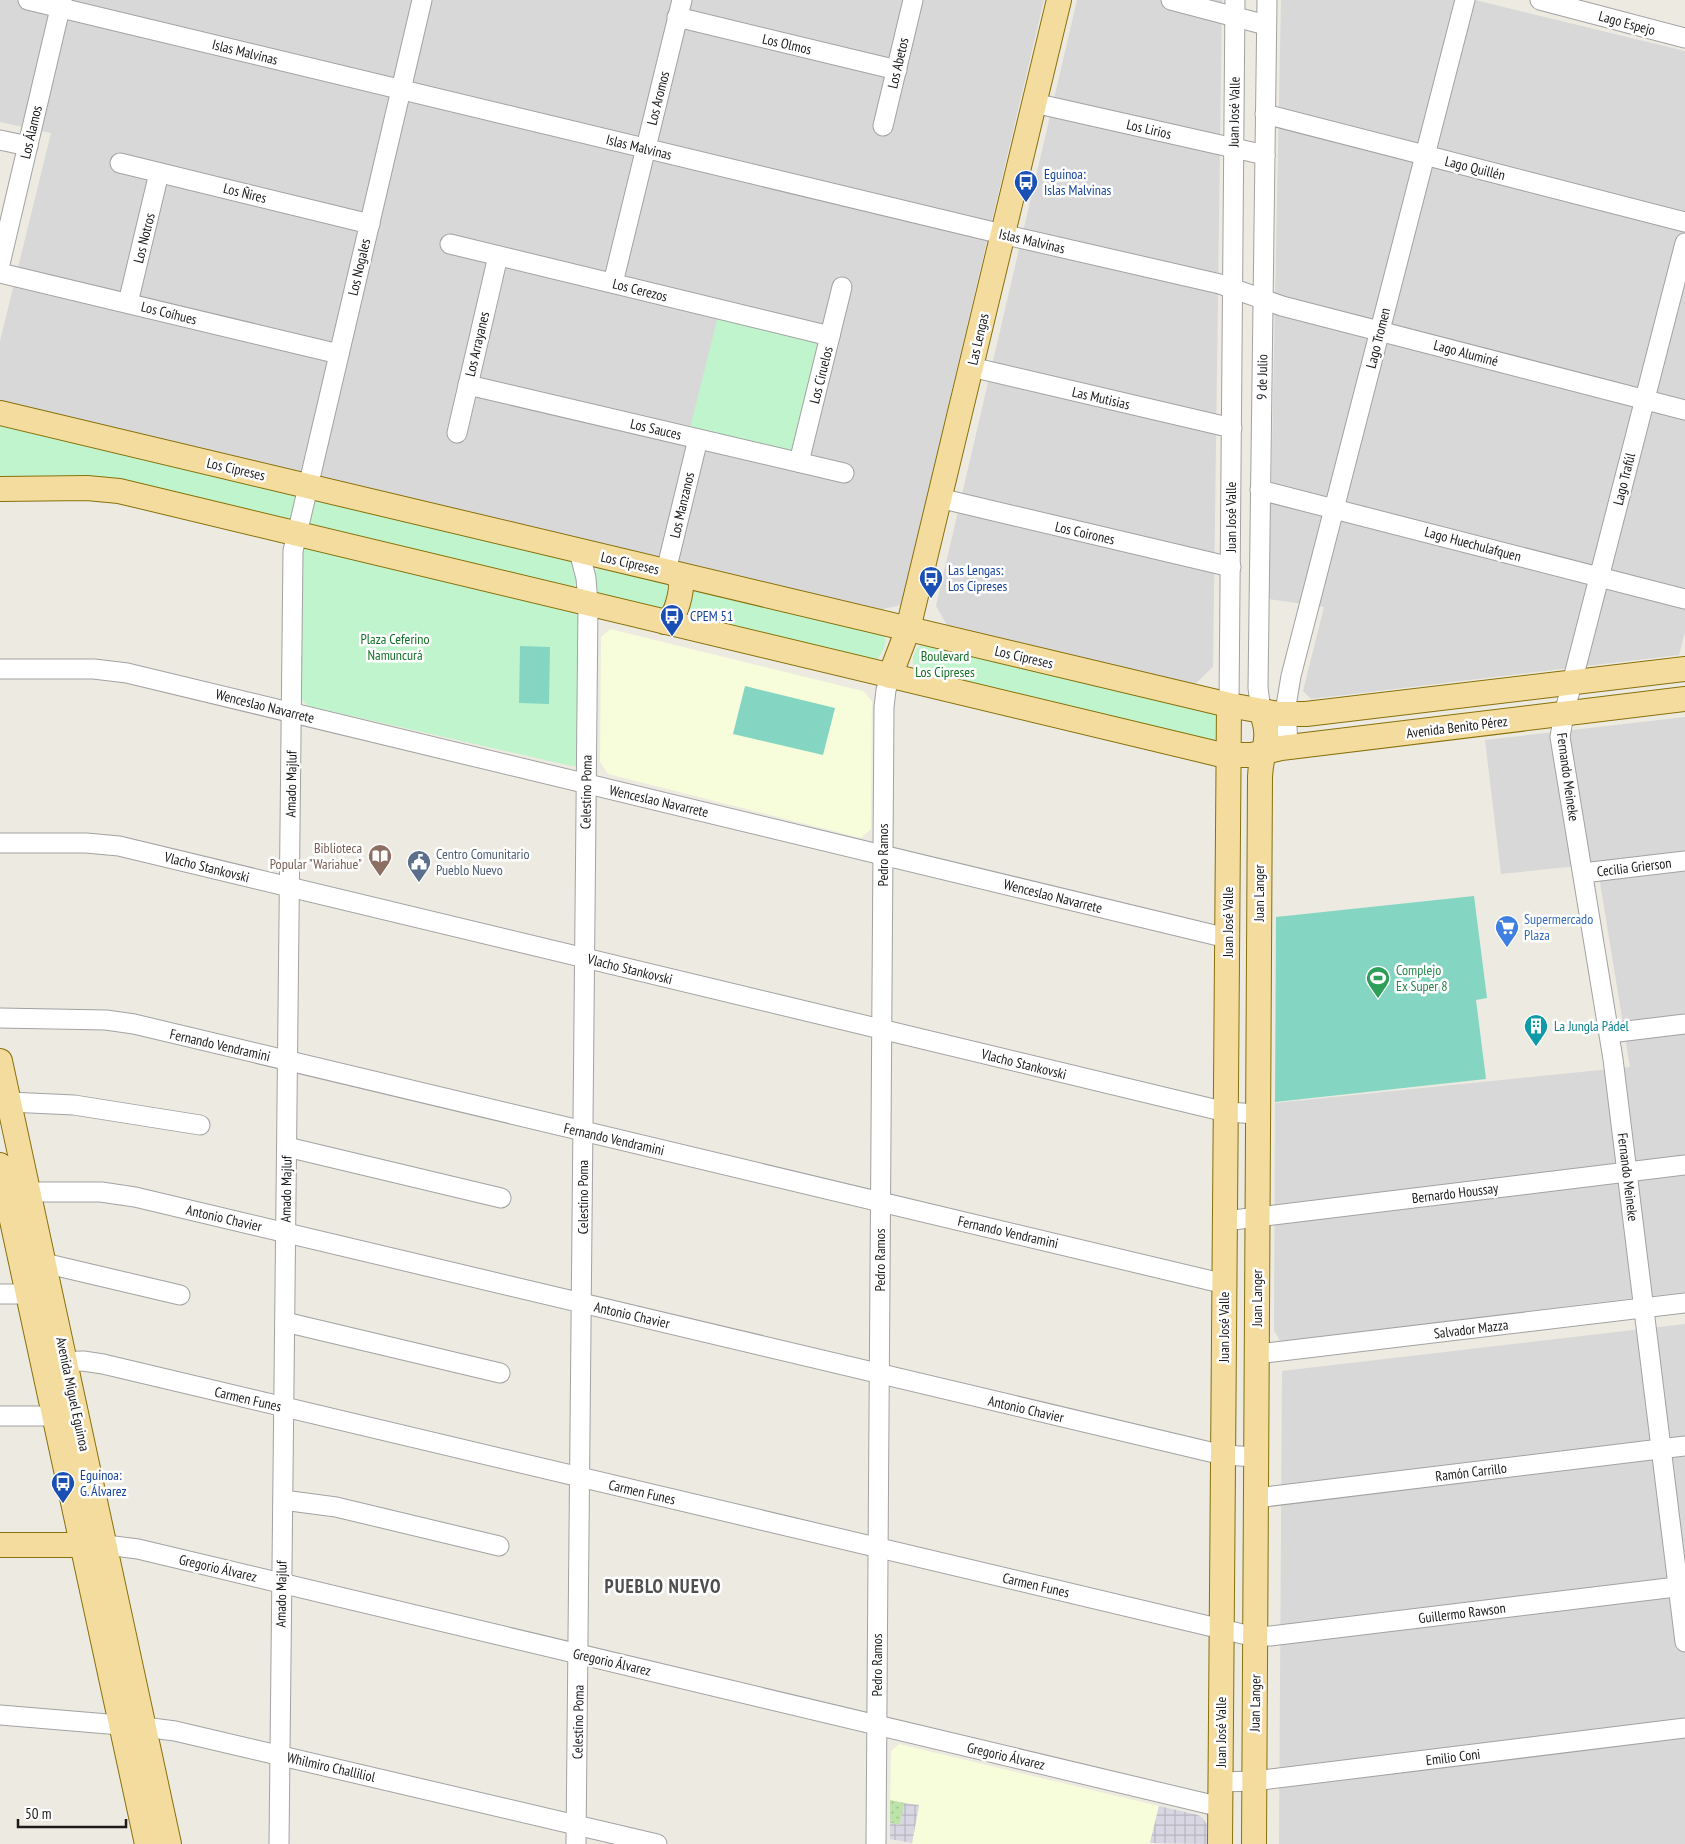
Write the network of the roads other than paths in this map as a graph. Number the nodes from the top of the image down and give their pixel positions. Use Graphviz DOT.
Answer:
graph roads {
  1 [pos="28,0"];
  2 [pos="422,0"];
  3 [pos="913,0"];
  4 [pos="1059,0"];
  5 [pos="1171,0"];
  6 [pos="1267,0"];
  7 [pos="1465,0"];
  8 [pos="1540,0"];
  9 [pos="1588,0"];
  10 [pos="61,4"];
  11 [pos="1235,8"];
  12 [pos="680,9"];
  13 [pos="1266,25"];
  14 [pos="1685,25"];
  15 [pos="1685,38"];
  16 [pos="897,70"];
  17 [pos="401,90"];
  18 [pos="1034,103"];
  19 [pos="1265,114"];
  20 [pos="883,126"];
  21 [pos="0,140"];
  22 [pos="28,146"];
  23 [pos="646,148"];
  24 [pos="1234,148"];
  25 [pos="1264,155"];
  26 [pos="1425,155"];
  27 [pos="120,163"];
  28 [pos="160,173"];
  29 [pos="1685,222"];
  30 [pos="370,224"];
  31 [pos="1002,234"];
  32 [pos="1685,243"];
  33 [pos="450,244"];
  34 [pos="498,256"];
  35 [pos="0,264"];
  36 [pos="0,273"];
  37 [pos="613,283"];
  38 [pos="842,287"];
  39 [pos="1248,294"];
  40 [pos="128,304"];
  41 [pos="1380,331"];
  42 [pos="830,336"];
  43 [pos="339,354"];
  44 [pos="971,367"];
  45 [pos="468,385"];
  46 [pos="1645,400"];
  47 [pos="1685,410"];
  48 [pos="0,413"];
  49 [pos="1232,428"];
  50 [pos="457,433"];
  51 [pos="698,439"];
  52 [pos="800,462"];
  53 [pos="844,473"];
  54 [pos="308,486"];
  55 [pos="0,489"];
  56 [pos="1260,490"];
  57 [pos="939,498"];
  58 [pos="1334,509"];
  59 [pos="297,534"];
  60 [pos="579,551"];
  61 [pos="1231,567"];
  62 [pos="671,573"];
  63 [pos="1599,577"];
  64 [pos="1685,599"];
  65 [pos="588,604"];
  66 [pos="664,622"];
  67 [pos="908,629"];
  68 [pos="1685,669"];
  69 [pos="0,670"];
  70 [pos="1258,670"];
  71 [pos="890,676"];
  72 [pos="1291,676"];
  73 [pos="1572,682"];
  74 [pos="1685,699"];
  75 [pos="1229,705"];
  76 [pos="1261,711"];
  77 [pos="292,712"];
  78 [pos="1564,714"];
  79 [pos="1286,715"];
  80 [pos="1288,747"];
  81 [pos="1263,752"];
  82 [pos="1229,756"];
  83 [pos="586,783"];
  84 [pos="0,843"];
  85 [pos="883,855"];
  86 [pos="1685,861"];
  87 [pos="1583,873"];
  88 [pos="289,887"];
  89 [pos="1227,938"];
  90 [pos="585,958"];
  91 [pos="0,1018"];
  92 [pos="1685,1024"];
  93 [pos="882,1030"];
  94 [pos="1610,1033"];
  95 [pos="0,1061"];
  96 [pos="287,1061"];
  97 [pos="9,1102"];
  98 [pos="1226,1112"];
  99 [pos="1258,1114"];
  100 [pos="200,1126"];
  101 [pos="583,1131"];
  102 [pos="286,1147"];
  103 [pos="0,1165"];
  104 [pos="1685,1165"];
  105 [pos="1627,1172"];
  106 [pos="17,1192"];
  107 [pos="501,1198"];
  108 [pos="881,1202"];
  109 [pos="1258,1217"];
  110 [pos="1225,1221"];
  111 [pos="286,1233"];
  112 [pos="44,1264"];
  113 [pos="1225,1284"];
  114 [pos="0,1294"];
  115 [pos="40,1294"];
  116 [pos="180,1295"];
  117 [pos="582,1303"];
  118 [pos="1685,1304"];
  119 [pos="1644,1308"];
  120 [pos="285,1322"];
  121 [pos="1257,1354"];
  122 [pos="54,1361"];
  123 [pos="500,1373"];
  124 [pos="880,1374"];
  125 [pos="284,1407"];
  126 [pos="0,1416"];
  127 [pos="55,1416"];
  128 [pos="1685,1446"];
  129 [pos="1661,1448"];
  130 [pos="1223,1455"];
  131 [pos="1256,1457"];
  132 [pos="580,1477"];
  133 [pos="1256,1498"];
  134 [pos="283,1500"];
  135 [pos="0,1545"];
  136 [pos="95,1545"];
  137 [pos="499,1546"];
  138 [pos="878,1548"];
  139 [pos="282,1583"];
  140 [pos="1682,1586"];
  141 [pos="1239,1633"];
  142 [pos="1685,1642"];
  143 [pos="578,1654"];
  144 [pos="0,1715"];
  145 [pos="877,1725"];
  146 [pos="133,1726"];
  147 [pos="1685,1728"];
  148 [pos="280,1755"];
  149 [pos="1254,1781"];
  150 [pos="1221,1782"];
  151 [pos="1221,1807"];
  152 [pos="577,1825"];
  153 [pos="147,1844"];
  154 [pos="169,1844"];
  155 [pos="278,1844"];
  156 [pos="576,1844"];
  157 [pos="657,1844"];
  158 [pos="876,1844"];
  159 [pos="1220,1844"];
  160 [pos="1254,1844"];
  1 -- 10 [label="street, Islas Malvinas"];
  2 -- 17 [label="street, Los Nogales"];
  3 -- 16 [label="street, Los Abetos"];
  4 -- 18 [label="main road, Las Lengas"];
  5 -- 11 [label="street"];
  6 -- 13 [label="street, 9 de Julio"];
  7 -- 26 [label="street, Lago Tromen"];
  8 -- 15 [label="street, Lago Espejo"];
  9 -- 14 [label="street, Lago Espejo"];
  10 -- 17 [label="street, Islas Malvinas"];
  10 -- 22 [label="street, Los Álamos"];
  11 -- 13 [label="street"];
  11 -- 24 [label="street, Juan José Valle"];
  12 -- 16 [label="street, Los Olmos"];
  12 -- 23 [label="street, Los Aromos"];
  13 -- 19 [label="street, 9 de Julio"];
  16 -- 20 [label="street, Los Abetos"];
  17 -- 23 [label="street, Islas Malvinas"];
  17 -- 30 [label="street, Los Nogales"];
  18 -- 24 [label="street, Los Lirios"];
  18 -- 31 [label="main road, Las Lengas"];
  19 -- 25 [label="street, 9 de Julio"];
  19 -- 26 [label="street, Lago Quillén"];
  21 -- 22 [label="street"];
  22 -- 35 [label="street, Los Álamos"];
  23 -- 31 [label="street, Islas Malvinas"];
  23 -- 37 [label="street, Los Aromos"];
  24 -- 25 [label="street, Los Lirios"];
  24 -- 39 [label="street, Juan José Valle"];
  25 -- 39 [label="street, 9 de Julio"];
  26 -- 29 [label="street, Lago Quillén"];
  26 -- 41 [label="street, Lago Tromen"];
  27 -- 28 [label="street, Los Ñires"];
  28 -- 30 [label="street, Los Ñires"];
  28 -- 40 [label="street, Los Notros"];
  30 -- 43 [label="street, Los Nogales"];
  31 -- 39 [label="street, Islas Malvinas"];
  31 -- 44 [label="main road, Las Lengas"];
  32 -- 46 [label="street, Lago Trafúl"];
  33 -- 34 [label="street, Los Cerezos"];
  34 -- 37 [label="street, Los Cerezos"];
  34 -- 45 [label="street, Los Arrayanes"];
  36 -- 40 [label="street, Los Coíhues"];
  37 -- 42 [label="street, Los Cerezos"];
  38 -- 42 [label="street, Los Ciruelos"];
  39 -- 41 [label="street, Lago Aluminé"];
  39 -- 49 [label="street, Juan José Valle"];
  39 -- 56 [label="street, 9 de Julio"];
  40 -- 43 [label="street, Los Coíhues"];
  41 -- 46 [label="street, Lago Aluminé"];
  41 -- 58 [label="street, Lago Tromen"];
  42 -- 52 [label="street, Los Ciruelos"];
  43 -- 54 [label="street, Los Nogales"];
  44 -- 49 [label="street, Las Mutisias"];
  44 -- 57 [label="main road, Las Lengas"];
  45 -- 50 [label="street, Los Arrayanes"];
  45 -- 51 [label="street, Los Sauces"];
  46 -- 47 [label="street, Lago Aluminé"];
  46 -- 63 [label="street, Lago Trafúl"];
  48 -- 54 [label="main road, Los Cipreses"];
  49 -- 61 [label="street, Juan José Valle"];
  51 -- 52 [label="street, Los Sauces"];
  51 -- 62 [label="street, Los Manzanos"];
  52 -- 53 [label="street, Los Sauces"];
  54 -- 59 [label="street, Los Nogales"];
  54 -- 60 [label="main road, Los Cipreses"];
  55 -- 59 [label="main road"];
  56 -- 58 [label="street, Lago Huechulafquen"];
  56 -- 70 [label="street, 9 de Julio"];
  57 -- 61 [label="street, Los Coirones"];
  57 -- 67 [label="main road, Las Lengas"];
  58 -- 63 [label="street, Lago Huechulafquen"];
  58 -- 72 [label="street, Lago Tromen"];
  59 -- 65 [label="main road"];
  59 -- 77 [label="street, Amado Majluf"];
  60 -- 62 [label="main road, Los Cipreses"];
  60 -- 65 [label="street, Celestino Poma"];
  61 -- 75 [label="street, Juan José Valle"];
  62 -- 66 [label="main road"];
  62 -- 67 [label="main road, Los Cipreses"];
  63 -- 64 [label="street, Lago Huechulafquen"];
  63 -- 73 [label="street, Lago Trafúl"];
  65 -- 66 [label="main road"];
  65 -- 83 [label="street, Celestino Poma"];
  66 -- 71 [label="main road"];
  67 -- 71 [label="main road, Las Lengas"];
  67 -- 75 [label="main road, Los Cipreses"];
  68 -- 73 [label="main road"];
  69 -- 77 [label="street, Wenceslao Navarrete"];
  70 -- 72 [label="street"];
  70 -- 76 [label="street, 9 de Julio"];
  71 -- 82 [label="main road"];
  71 -- 85 [label="street, Pedro Ramos"];
  72 -- 79 [label="street, Lago Tromen"];
  73 -- 78 [label="street, Lago Trafúl"];
  73 -- 79 [label="main road"];
  74 -- 78 [label="main road, Avenida Benito Pérez"];
  75 -- 76 [label="main road, Los Cipreses"];
  75 -- 82 [label="main road, Juan José Valle"];
  76 -- 79 [label="main road"];
  76 -- 81 [label="main road, 9 de Julio"];
  77 -- 83 [label="street, Wenceslao Navarrete"];
  77 -- 88 [label="street, Amado Majluf"];
  78 -- 80 [label="main road, Avenida Benito Pérez"];
  78 -- 87 [label="street, Fernando Meineke"];
  79 -- 80 [label="street, Lago Tromen"];
  80 -- 81 [label="main road, Avenida Benito Pérez"];
  81 -- 82 [label="main road, Avenida Benito Pérez"];
  81 -- 99 [label="main road, Juan Langer"];
  82 -- 89 [label="main road, Juan José Valle"];
  83 -- 85 [label="street, Wenceslao Navarrete"];
  83 -- 90 [label="street, Celestino Poma"];
  84 -- 88 [label="street, Vlacho Stankovski"];
  85 -- 89 [label="street, Wenceslao Navarrete"];
  85 -- 93 [label="street, Pedro Ramos"];
  86 -- 87 [label="street, Cecilia Grierson"];
  87 -- 94 [label="street, Fernando Meineke"];
  88 -- 90 [label="street, Vlacho Stankovski"];
  88 -- 96 [label="street, Amado Majluf"];
  89 -- 98 [label="main road, Juan José Valle"];
  90 -- 93 [label="street, Vlacho Stankovski"];
  90 -- 101 [label="street, Celestino Poma"];
  91 -- 96 [label="street, Fernando Vendramini"];
  92 -- 94 [label="street"];
  93 -- 98 [label="street, Vlacho Stankovski"];
  93 -- 108 [label="street, Pedro Ramos"];
  94 -- 105 [label="street, Fernando Meineke"];
  95 -- 97 [label="main road, Avenida Miguel Eguinoa"];
  96 -- 101 [label="street, Fernando Vendramini"];
  96 -- 102 [label="street, Amado Majluf"];
  97 -- 100 [label="street"];
  97 -- 106 [label="main road, Avenida Miguel Eguinoa"];
  98 -- 99 [label="street, Vlacho Stankovski"];
  98 -- 110 [label="main road, Juan José Valle"];
  99 -- 109 [label="main road, Juan Langer"];
  101 -- 108 [label="street, Fernando Vendramini"];
  101 -- 117 [label="street, Celestino Poma"];
  102 -- 107 [label="street"];
  102 -- 111 [label="street, Amado Majluf"];
  103 -- 106 [label="main road, Avenida Miguel Eguinoa"];
  104 -- 105 [label="street, Bernardo Houssay"];
  105 -- 109 [label="street, Bernardo Houssay"];
  105 -- 119 [label="street, Fernando Meineke"];
  106 -- 111 [label="street, Antonio Chavier"];
  106 -- 112 [label="main road, Avenida Miguel Eguinoa"];
  106 -- 115 [label="main road, Avenida Miguel Eguinoa"];
  108 -- 113 [label="street, Fernando Vendramini"];
  108 -- 124 [label="street, Pedro Ramos"];
  109 -- 110 [label="street, Bernardo Houssay"];
  109 -- 121 [label="main road, Juan Langer"];
  110 -- 113 [label="main road, Juan José Valle"];
  111 -- 117 [label="street, Antonio Chavier"];
  111 -- 120 [label="street, Amado Majluf"];
  112 -- 115 [label="main road, Avenida Miguel Eguinoa"];
  112 -- 116 [label="street"];
  113 -- 130 [label="main road, Juan José Valle"];
  114 -- 115 [label="street"];
  115 -- 122 [label="main road, Avenida Miguel Eguinoa"];
  117 -- 124 [label="street, Antonio Chavier"];
  117 -- 132 [label="street, Celestino Poma"];
  118 -- 119 [label="street, Salvador Mazza"];
  119 -- 121 [label="street, Salvador Mazza"];
  119 -- 129 [label="street, Fernando Meineke"];
  120 -- 123 [label="street"];
  120 -- 125 [label="street, Amado Majluf"];
  121 -- 131 [label="main road, Juan Langer"];
  122 -- 125 [label="street, Carmen Funes"];
  122 -- 127 [label="main road, Avenida Miguel Eguinoa"];
  122 -- 136 [label="main road, Avenida Miguel Eguinoa"];
  124 -- 130 [label="street, Antonio Chavier"];
  124 -- 138 [label="street, Pedro Ramos"];
  125 -- 132 [label="street, Carmen Funes"];
  125 -- 134 [label="street, Amado Majluf"];
  126 -- 127 [label="street"];
  127 -- 136 [label="main road, Avenida Miguel Eguinoa"];
  128 -- 129 [label="street, Ramón Carrillo"];
  129 -- 133 [label="street, Ramón Carrillo"];
  129 -- 140 [label="street, Fernando Meineke"];
  130 -- 131 [label="street, Antonio Chavier"];
  130 -- 141 [label="main road, Juan José Valle"];
  131 -- 133 [label="main road, Juan Langer"];
  132 -- 138 [label="street, Carmen Funes"];
  132 -- 143 [label="street, Celestino Poma"];
  133 -- 141 [label="main road, Juan Langer"];
  134 -- 137 [label="street"];
  134 -- 139 [label="street, Amado Majluf"];
  135 -- 136 [label="main road, Gregorio Álvarez"];
  136 -- 139 [label="street, Gregorio Álvarez"];
  136 -- 146 [label="main road, Avenida Miguel Eguinoa"];
  138 -- 141 [label="street, Carmen Funes"];
  138 -- 145 [label="street, Pedro Ramos"];
  139 -- 143 [label="street, Gregorio Álvarez"];
  139 -- 148 [label="street, Amado Majluf"];
  140 -- 141 [label="street, Guillermo Rawson"];
  140 -- 142 [label="street, Fernando Meineke"];
  141 -- 149 [label="main road, Juan Langer"];
  141 -- 150 [label="main road, Juan José Valle"];
  143 -- 145 [label="street, Gregorio Álvarez"];
  143 -- 152 [label="street, Celestino Poma"];
  144 -- 146 [label="street, Whilmiro Challiliol"];
  145 -- 151 [label="street, Gregorio Álvarez"];
  145 -- 158 [label="street, Pedro Ramos"];
  146 -- 148 [label="street, Whilmiro Challiliol"];
  146 -- 153 [label="main road, Avenida Miguel Eguinoa"];
  146 -- 154 [label="main road, Avenida Miguel Eguinoa"];
  147 -- 149 [label="street, Emilio Coni"];
  148 -- 152 [label="street, Whilmiro Challiliol"];
  148 -- 155 [label="street, Amado Majluf"];
  149 -- 150 [label="street, Emilio Coni"];
  149 -- 160 [label="main road, Juan Langer"];
  150 -- 151 [label="main road, Juan José Valle"];
  151 -- 159 [label="main road, Juan José Valle"];
  152 -- 156 [label="street, Celestino Poma"];
  152 -- 157 [label="street, Whilmiro Challiliol"];
}
